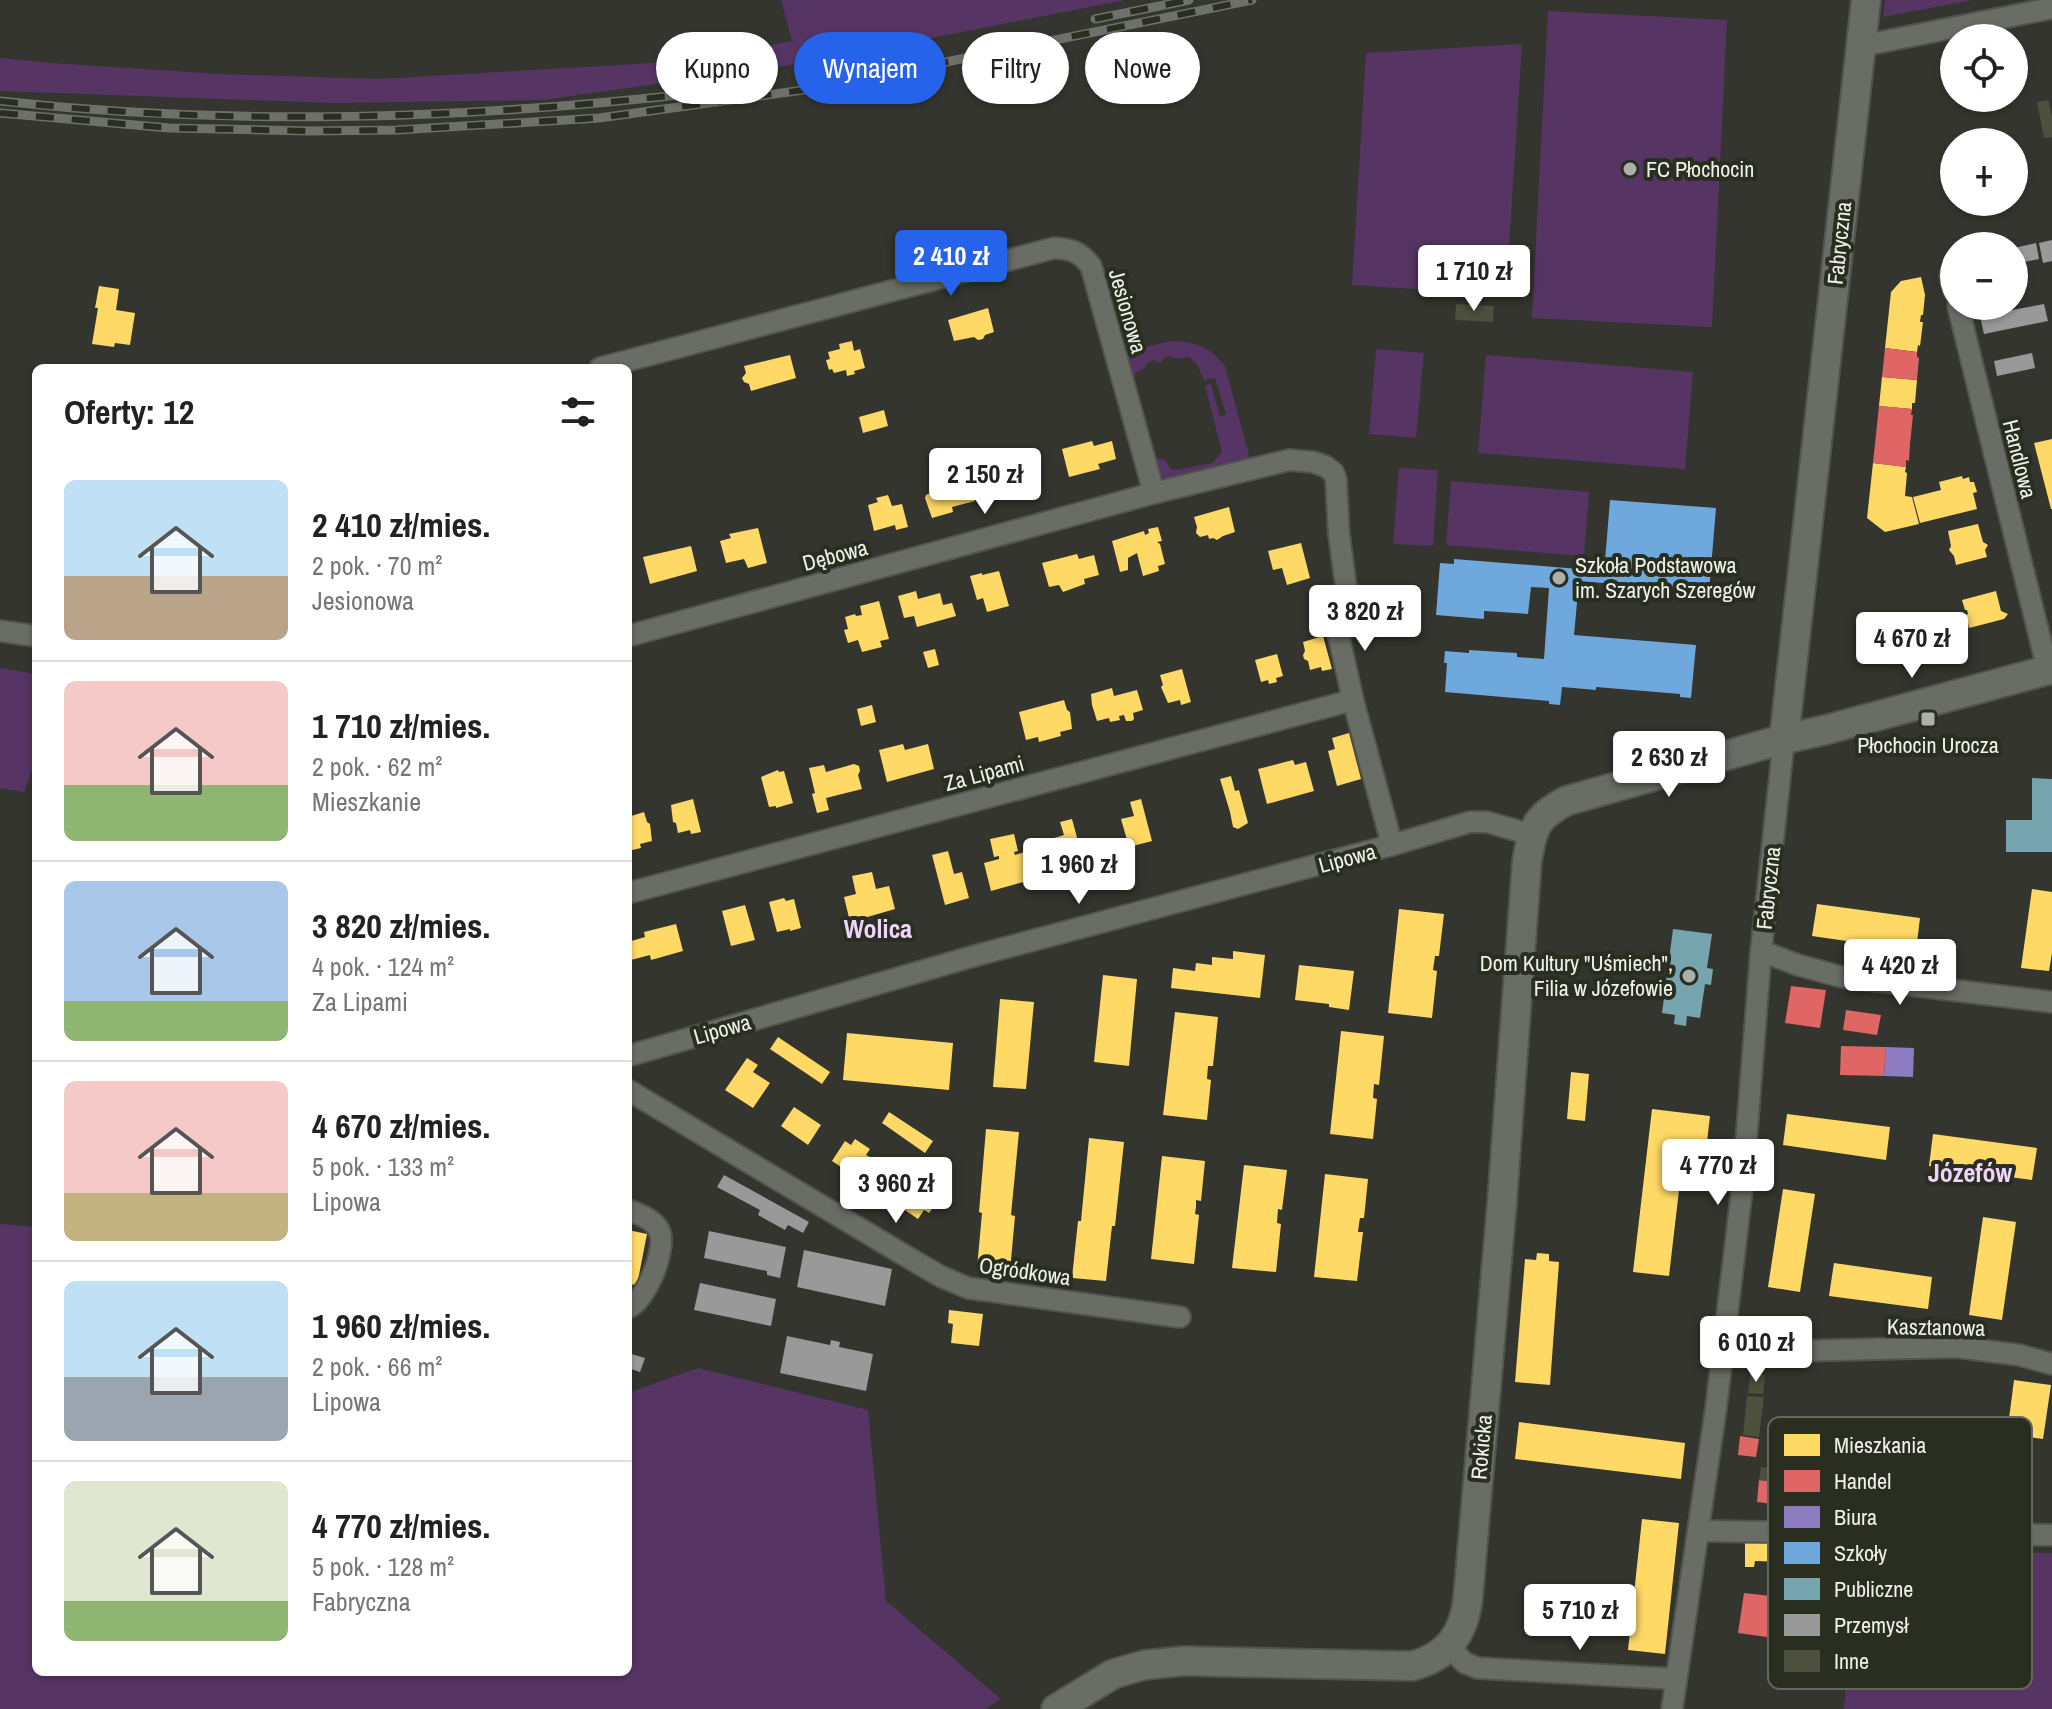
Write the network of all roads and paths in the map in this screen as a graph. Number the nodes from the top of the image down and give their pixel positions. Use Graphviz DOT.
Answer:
graph roads {
  1 [pos="1866,0"];
  2 [pos="2052,8"];
  3 [pos="1861,46"];
  4 [pos="1962,320"];
  5 [pos="615,364"];
  6 [pos="1154,493"];
  7 [pos="0,631"];
  8 [pos="32,635"];
  9 [pos="632,635"];
  10 [pos="2050,670"];
  11 [pos="1353,700"];
  12 [pos="1784,739"];
  13 [pos="1532,835"];
  14 [pos="1392,845"];
  15 [pos="632,892"];
  16 [pos="1761,951"];
  17 [pos="2052,1002"];
  18 [pos="632,1055"];
  19 [pos="632,1092"];
  20 [pos="632,1212"];
  21 [pos="632,1306"];
  22 [pos="1180,1317"];
  23 [pos="1722,1353"];
  24 [pos="2052,1364"];
  25 [pos="1699,1531"];
  26 [pos="1768,1532"];
  27 [pos="2032,1535"];
  28 [pos="2052,1535"];
  29 [pos="1448,1646"];
  30 [pos="1676,1679"];
  31 [pos="1056,1709"];
  32 [pos="1672,1709"];
  1 -- 3 [label="main road, Fabryczna"];
  2 -- 3 [label="street"];
  3 -- 12 [label="main road, Fabryczna"];
  4 -- 10 [label="street, Handlowa"];
  5 -- 6 [label="street, Jesionowa"];
  6 -- 9 [label="street, Dębowa"];
  6 -- 11 [label="street, Dębowa"];
  7 -- 8 [label="street"];
  10 -- 12 [label="main road"];
  11 -- 14 [label="street"];
  11 -- 15 [label="street, Za Lipami"];
  12 -- 13 [label="main road"];
  12 -- 16 [label="street, Fabryczna"];
  13 -- 14 [label="street, Lipowa"];
  13 -- 29 [label="main road, Rokicka"];
  14 -- 18 [label="street, Lipowa"];
  16 -- 17 [label="street"];
  16 -- 23 [label="street, Fabryczna"];
  19 -- 22 [label="street, Ogródkowa"];
  20 -- 21 [label="street"];
  23 -- 24 [label="street, Kasztanowa"];
  23 -- 25 [label="street, Fabryczna"];
  25 -- 26 [label="street"];
  25 -- 30 [label="street, Fabryczna"];
  27 -- 28 [label="street"];
  29 -- 30 [label="street"];
  29 -- 31 [label="main road"];
  30 -- 32 [label="street, Fabryczna"];
}
